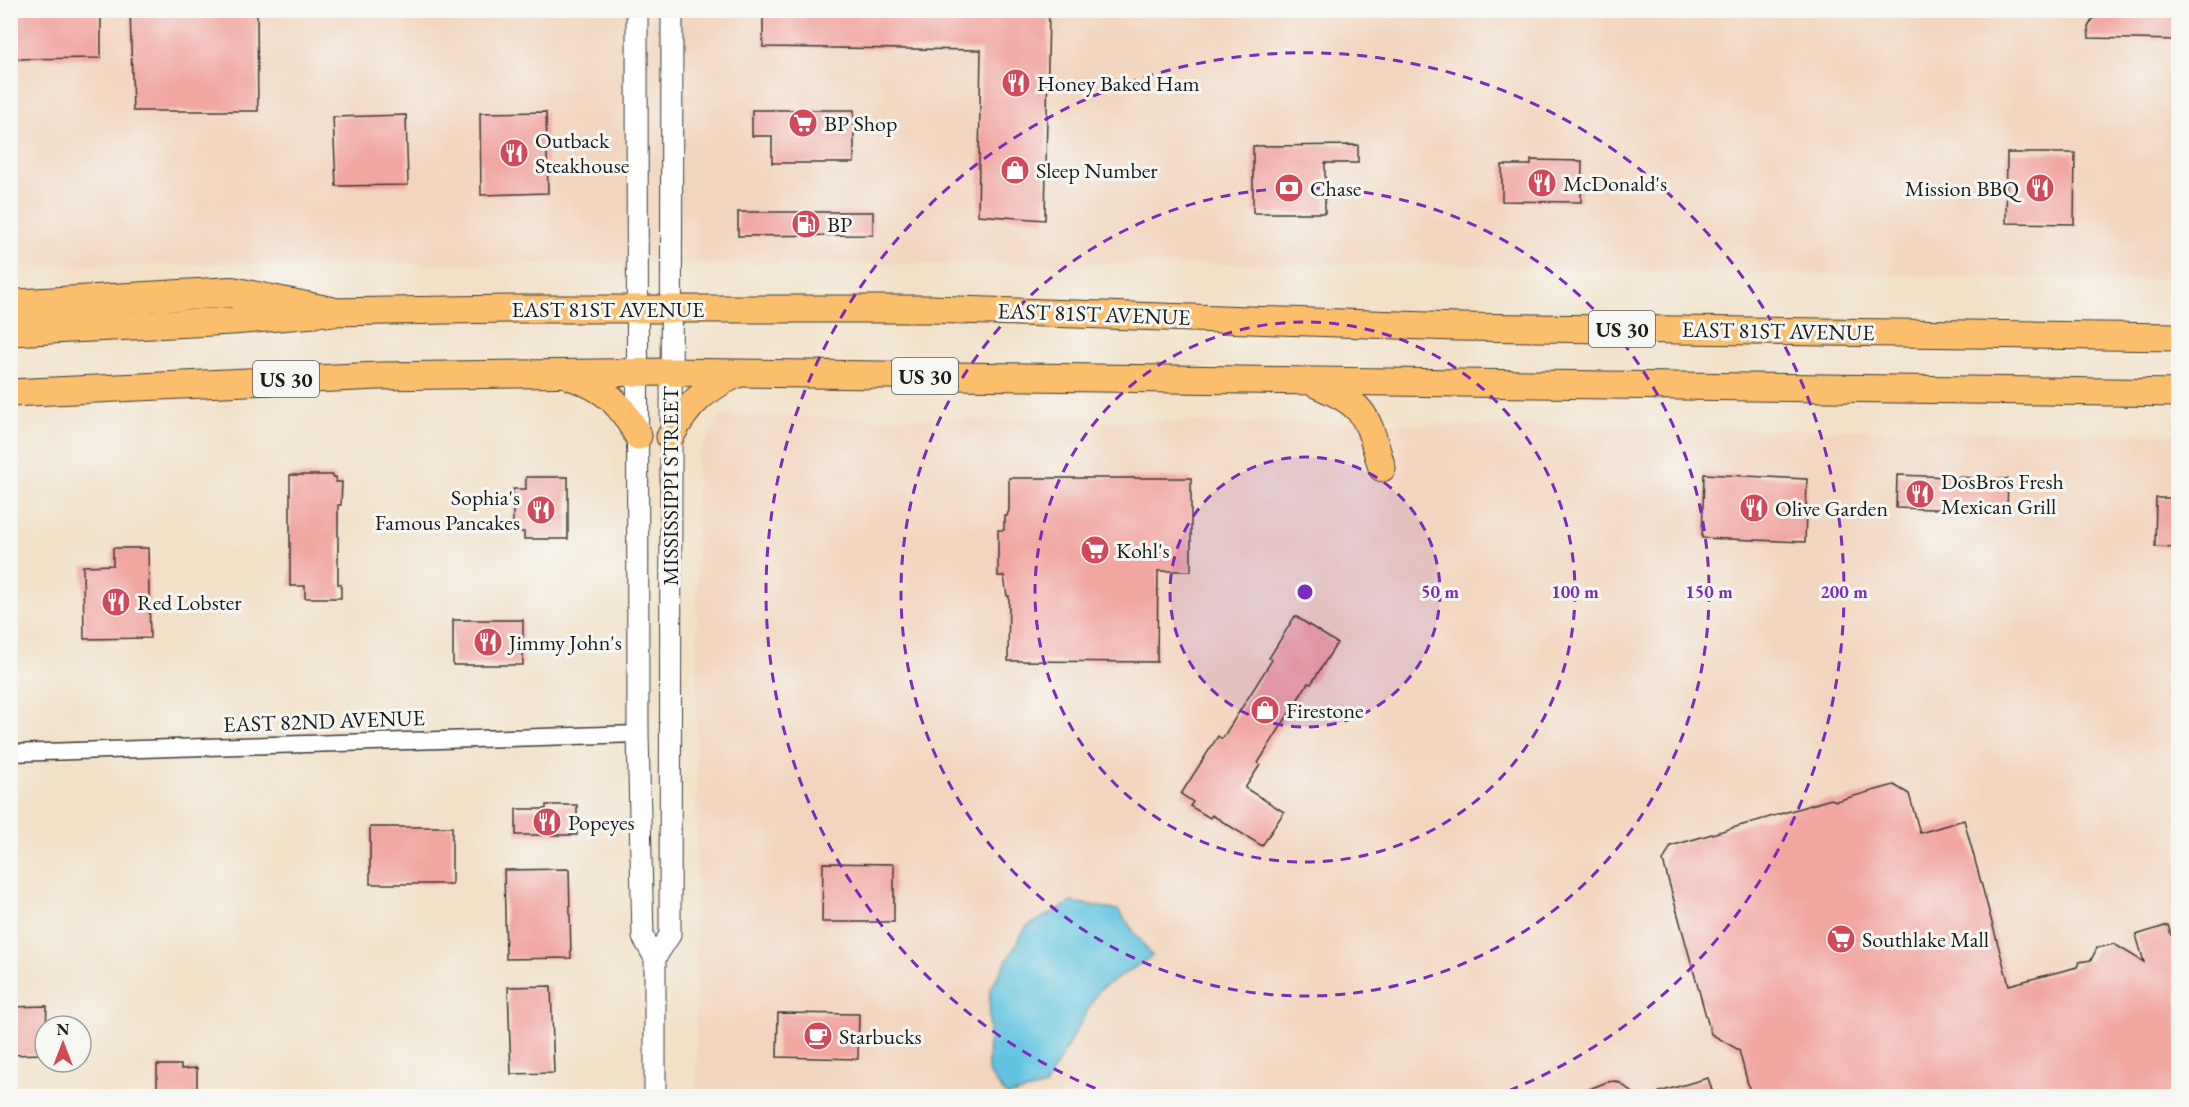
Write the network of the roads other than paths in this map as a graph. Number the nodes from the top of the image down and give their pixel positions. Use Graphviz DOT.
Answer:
graph roads {
  1 [pos="638,10"];
  2 [pos="672,10"];
  3 [pos="19,303"];
  4 [pos="638,309"];
  5 [pos="670,309"];
  6 [pos="331,312"];
  7 [pos="10,333"];
  8 [pos="2178,337"];
  9 [pos="670,372"];
  10 [pos="637,373"];
  11 [pos="563,374"];
  12 [pos="738,374"];
  13 [pos="1311,382"];
  14 [pos="10,393"];
  15 [pos="2178,393"];
  16 [pos="638,435"];
  17 [pos="670,437"];
  18 [pos="1382,468"];
  19 [pos="638,734"];
  20 [pos="10,753"];
  21 [pos="655,958"];
  22 [pos="654,1096"];
  1 -- 4 [label="street, MISSISSIPPI STREET"];
  2 -- 5 [label="street, MISSISSIPPI STREET"];
  3 -- 6 [label="highway"];
  4 -- 5 [label="main road, EAST 81ST AVENUE / US 30"];
  4 -- 6 [label="main road, EAST 81ST AVENUE / US 30"];
  4 -- 10 [label="street, MISSISSIPPI STREET"];
  5 -- 8 [label="main road, EAST 81ST AVENUE / US 30"];
  5 -- 9 [label="street, MISSISSIPPI STREET"];
  6 -- 7 [label="main road, EAST 81ST AVENUE / US 30"];
  9 -- 10 [label="main road, US 30"];
  9 -- 12 [label="main road, US 30"];
  9 -- 17 [label="street, MISSISSIPPI STREET"];
  10 -- 11 [label="main road, US 30"];
  10 -- 16 [label="street, MISSISSIPPI STREET"];
  11 -- 14 [label="main road, US 30"];
  11 -- 16 [label="main road"];
  12 -- 13 [label="main road, US 30"];
  12 -- 17 [label="main road"];
  13 -- 15 [label="main road, US 30"];
  13 -- 18 [label="main road"];
  16 -- 19 [label="street, MISSISSIPPI STREET"];
  17 -- 21 [label="street, MISSISSIPPI STREET"];
  19 -- 20 [label="street, EAST 82ND AVENUE"];
  19 -- 21 [label="street, MISSISSIPPI STREET"];
  21 -- 22 [label="street, MISSISSIPPI STREET"];
}
